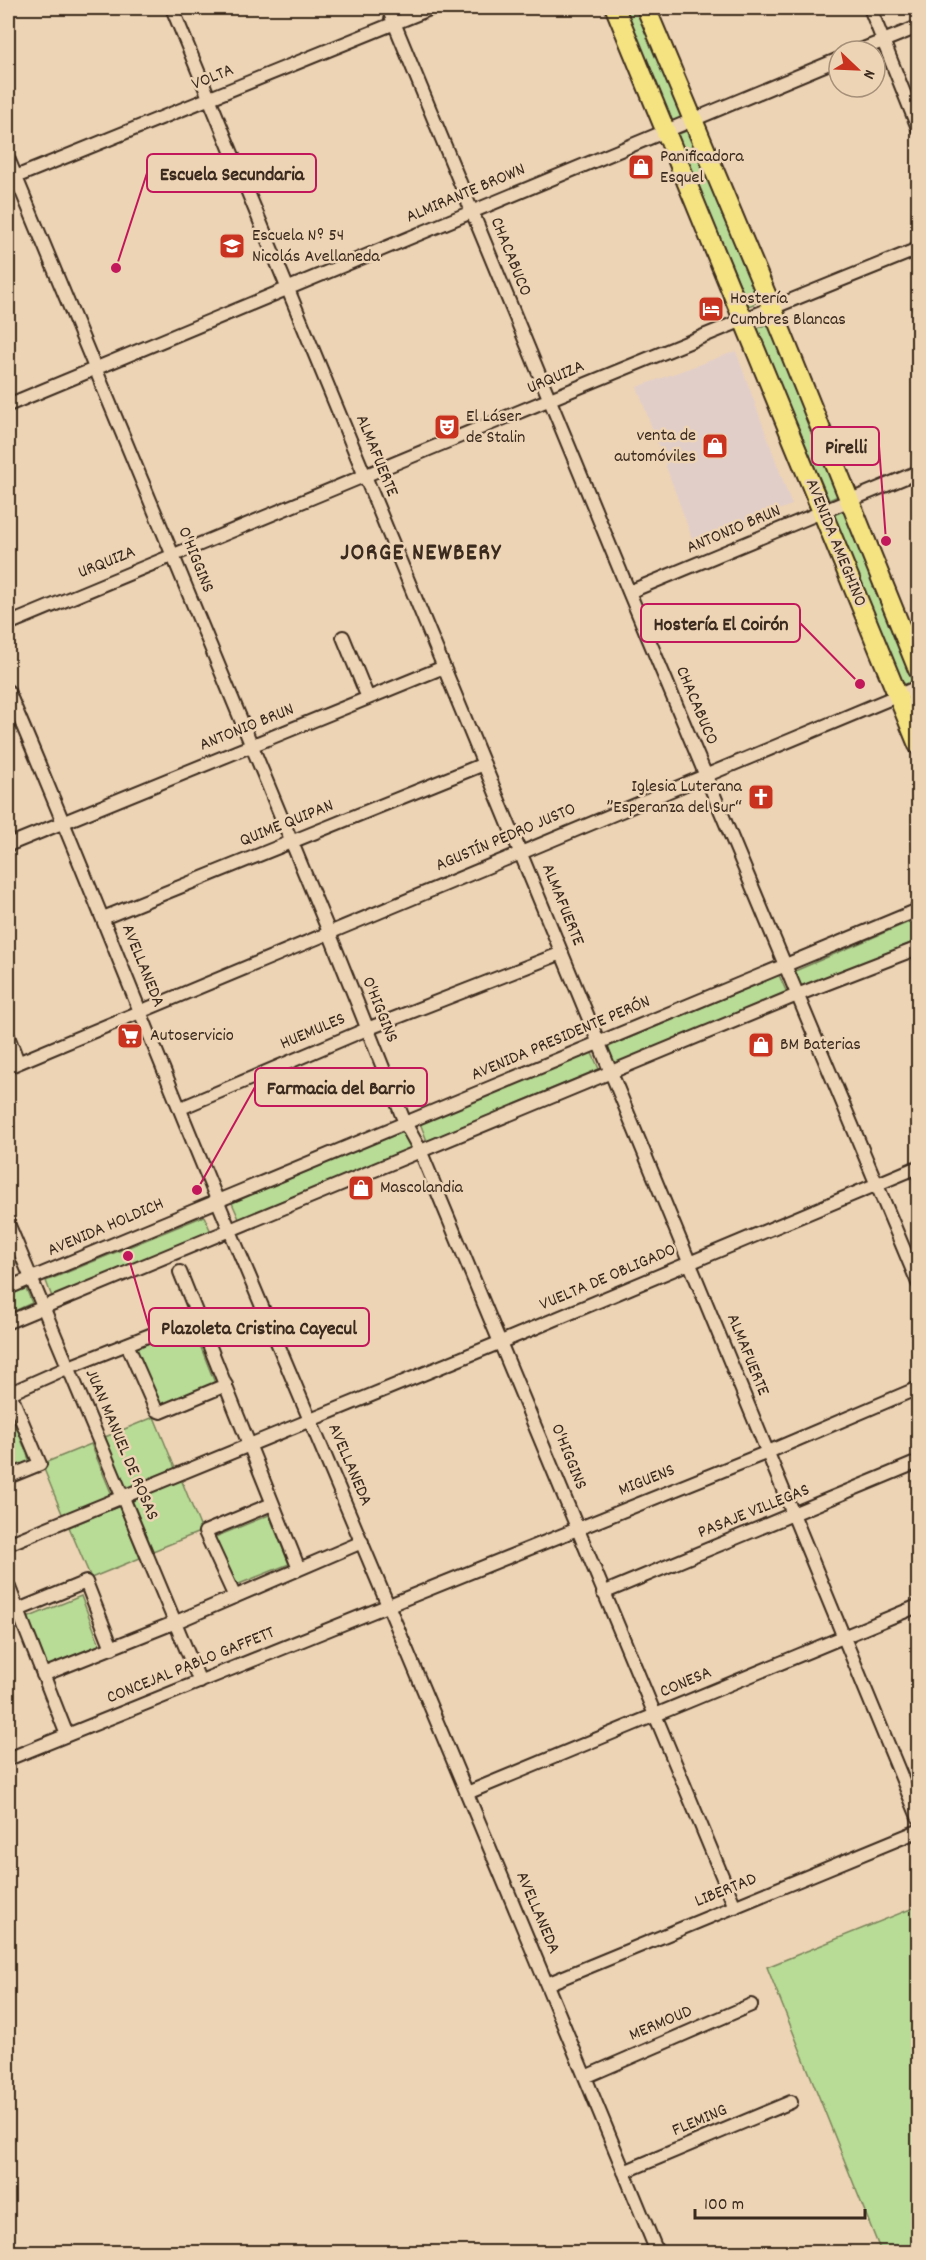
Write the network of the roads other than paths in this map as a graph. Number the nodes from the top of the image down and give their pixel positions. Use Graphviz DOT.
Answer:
graph roads {
  1 [pos="172,8"];
  2 [pos="388,8"];
  3 [pos="432,8"];
  4 [pos="615,8"];
  5 [pos="646,8"];
  6 [pos="870,8"];
  7 [pos="395,23"];
  8 [pos="918,27"];
  9 [pos="882,39"];
  10 [pos="887,39"];
  11 [pos="887,51"];
  12 [pos="827,64"];
  13 [pos="210,99"];
  14 [pos="693,119"];
  15 [pos="918,128"];
  16 [pos="665,130"];
  17 [pos="8,158"];
  18 [pos="11,178"];
  19 [pos="472,212"];
  20 [pos="918,249"];
  21 [pos="288,288"];
  22 [pos="772,308"];
  23 [pos="744,318"];
  24 [pos="95,369"];
  25 [pos="550,400"];
  26 [pos="8,405"];
  27 [pos="918,472"];
  28 [pos="366,477"];
  29 [pos="849,501"];
  30 [pos="822,513"];
  31 [pos="173,555"];
  32 [pos="629,592"];
  33 [pos="8,624"];
  34 [pos="343,637"];
  35 [pos="444,668"];
  36 [pos="918,670"];
  37 [pos="918,687"];
  38 [pos="8,691"];
  39 [pos="898,696"];
  40 [pos="368,698"];
  41 [pos="918,745"];
  42 [pos="251,746"];
  43 [pos="484,764"];
  44 [pos="706,775"];
  45 [pos="64,821"];
  46 [pos="291,842"];
  47 [pos="8,845"];
  48 [pos="520,852"];
  49 [pos="918,910"];
  50 [pos="103,918"];
  51 [pos="329,932"];
  52 [pos="918,948"];
  53 [pos="562,953"];
  54 [pos="786,964"];
  55 [pos="797,995"];
  56 [pos="141,1011"];
  57 [pos="367,1029"];
  58 [pos="8,1036"];
  59 [pos="599,1043"];
  60 [pos="13,1065"];
  61 [pos="611,1072"];
  62 [pos="181,1108"];
  63 [pos="405,1123"];
  64 [pos="420,1150"];
  65 [pos="918,1167"];
  66 [pos="878,1184"];
  67 [pos="218,1200"];
  68 [pos="8,1223"];
  69 [pos="230,1230"];
  70 [pos="690,1263"];
  71 [pos="180,1272"];
  72 [pos="31,1278"];
  73 [pos="918,1283"];
  74 [pos="8,1288"];
  75 [pos="43,1307"];
  76 [pos="198,1316"];
  77 [pos="8,1322"];
  78 [pos="501,1342"];
  79 [pos="127,1344"];
  80 [pos="69,1367"];
  81 [pos="226,1385"];
  82 [pos="918,1388"];
  83 [pos="9,1394"];
  84 [pos="311,1420"];
  85 [pos="248,1446"];
  86 [pos="768,1452"];
  87 [pos="918,1462"];
  88 [pos="8,1478"];
  89 [pos="124,1497"];
  90 [pos="272,1504"];
  91 [pos="794,1516"];
  92 [pos="578,1528"];
  93 [pos="362,1542"];
  94 [pos="8,1544"];
  95 [pos="299,1569"];
  96 [pos="8,1585"];
  97 [pos="603,1593"];
  98 [pos="235,1597"];
  99 [pos="918,1606"];
  100 [pos="389,1607"];
  101 [pos="18,1610"];
  102 [pos="176,1622"];
  103 [pos="844,1637"];
  104 [pos="112,1648"];
  105 [pos="43,1675"];
  106 [pos="201,1682"];
  107 [pos="655,1715"];
  108 [pos="67,1735"];
  109 [pos="8,1760"];
  110 [pos="467,1793"];
  111 [pos="918,1817"];
  112 [pos="918,1831"];
  113 [pos="735,1907"];
  114 [pos="547,1984"];
  115 [pos="751,2005"];
  116 [pos="585,2076"];
  117 [pos="791,2102"];
  118 [pos="624,2172"];
  119 [pos="657,2253"];
  1 -- 13 [label="street, ALMAFUERTE"];
  2 -- 7 [label="street, CHACABUCO"];
  3 -- 7 [label="street, VOLTA"];
  4 -- 16 [label="highway, AVENIDA AMEGHINO"];
  5 -- 14 [label="highway, AVENIDA AMEGHINO"];
  6 -- 9 [label="street"];
  7 -- 13 [label="street, VOLTA"];
  7 -- 19 [label="street, CHACABUCO"];
  8 -- 10 [label="street"];
  11 -- 15 [label="street"];
  12 -- 14 [label="street, ALMIRANTE BROWN"];
  13 -- 18 [label="street, VOLTA"];
  13 -- 21 [label="street, ALMAFUERTE"];
  14 -- 16 [label="street, ALMIRANTE BROWN"];
  14 -- 22 [label="highway, AVENIDA AMEGHINO"];
  16 -- 19 [label="street, ALMIRANTE BROWN"];
  16 -- 23 [label="highway, AVENIDA AMEGHINO"];
  17 -- 18 [label="street, O'HIGGINS"];
  18 -- 24 [label="street, O'HIGGINS"];
  19 -- 21 [label="street, ALMIRANTE BROWN"];
  19 -- 25 [label="street, CHACABUCO"];
  20 -- 22 [label="street, URQUIZA"];
  21 -- 24 [label="street, ALMIRANTE BROWN"];
  21 -- 28 [label="street, ALMAFUERTE"];
  22 -- 23 [label="street, URQUIZA"];
  22 -- 29 [label="highway, AVENIDA AMEGHINO"];
  23 -- 25 [label="street, URQUIZA"];
  23 -- 30 [label="highway, AVENIDA AMEGHINO"];
  24 -- 26 [label="street, ALMIRANTE BROWN"];
  24 -- 31 [label="street, O'HIGGINS"];
  25 -- 28 [label="street, URQUIZA"];
  25 -- 32 [label="street, CHACABUCO"];
  27 -- 29 [label="street, ANTONIO BRUN"];
  28 -- 31 [label="street, URQUIZA"];
  28 -- 35 [label="street, ALMAFUERTE"];
  29 -- 30 [label="street, ANTONIO BRUN"];
  29 -- 36 [label="highway, AVENIDA AMEGHINO"];
  30 -- 32 [label="street, ANTONIO BRUN"];
  30 -- 39 [label="highway, AVENIDA AMEGHINO"];
  31 -- 33 [label="street, URQUIZA"];
  31 -- 42 [label="street, O'HIGGINS"];
  32 -- 44 [label="street, CHACABUCO"];
  34 -- 40 [label="street"];
  35 -- 40 [label="street, ANTONIO BRUN"];
  35 -- 43 [label="street, ALMAFUERTE"];
  37 -- 39 [label="street, AGUSTÍN PEDRO JUSTO"];
  38 -- 45 [label="street, AVELLANEDA"];
  39 -- 41 [label="highway, AVENIDA AMEGHINO"];
  39 -- 44 [label="street, AGUSTÍN PEDRO JUSTO"];
  40 -- 42 [label="street, ANTONIO BRUN"];
  42 -- 45 [label="street, ANTONIO BRUN"];
  42 -- 46 [label="street, O'HIGGINS"];
  43 -- 46 [label="street, QUIME QUIPAN"];
  43 -- 48 [label="street, ALMAFUERTE"];
  44 -- 48 [label="street, AGUSTÍN PEDRO JUSTO"];
  44 -- 54 [label="street, CHACABUCO"];
  45 -- 47 [label="street, ANTONIO BRUN"];
  45 -- 50 [label="street, AVELLANEDA"];
  46 -- 50 [label="street, QUIME QUIPAN"];
  46 -- 51 [label="street, O'HIGGINS"];
  48 -- 51 [label="street, AGUSTÍN PEDRO JUSTO"];
  48 -- 53 [label="street, ALMAFUERTE"];
  49 -- 54 [label="street, AVENIDA PRESIDENTE PERÓN"];
  50 -- 56 [label="street, AVELLANEDA"];
  51 -- 56 [label="street, AGUSTÍN PEDRO JUSTO"];
  51 -- 57 [label="street, O'HIGGINS"];
  52 -- 55 [label="street"];
  53 -- 57 [label="street, HUEMULES"];
  53 -- 59 [label="street, ALMAFUERTE"];
  54 -- 55 [label="street, CHACABUCO"];
  54 -- 59 [label="street, AVENIDA PRESIDENTE PERÓN"];
  55 -- 61 [label="street"];
  55 -- 66 [label="street, CHACABUCO"];
  56 -- 60 [label="street, AGUSTÍN PEDRO JUSTO"];
  56 -- 62 [label="street, AVELLANEDA"];
  57 -- 62 [label="street, HUEMULES"];
  57 -- 63 [label="street, O'HIGGINS"];
  58 -- 60 [label="street"];
  59 -- 61 [label="street, ALMAFUERTE"];
  59 -- 63 [label="street, AVENIDA PRESIDENTE PERÓN"];
  61 -- 64 [label="street"];
  61 -- 70 [label="street, ALMAFUERTE"];
  62 -- 67 [label="street, AVELLANEDA"];
  63 -- 64 [label="street, O'HIGGINS"];
  63 -- 67 [label="street, AVENIDA PRESIDENTE PERÓN"];
  64 -- 69 [label="street"];
  64 -- 78 [label="street, O'HIGGINS"];
  65 -- 66 [label="street, VUELTA DE OBLIGADO"];
  66 -- 70 [label="street, VUELTA DE OBLIGADO"];
  66 -- 73 [label="street, CHACABUCO"];
  67 -- 69 [label="street, AVELLANEDA"];
  67 -- 72 [label="street, AVENIDA HOLDICH"];
  68 -- 72 [label="street, JUAN MANUEL DE ROSAS"];
  69 -- 75 [label="street"];
  69 -- 84 [label="street, AVELLANEDA"];
  70 -- 78 [label="street, VUELTA DE OBLIGADO"];
  70 -- 86 [label="street, ALMAFUERTE"];
  71 -- 76 [label="street"];
  72 -- 74 [label="street, AVENIDA HOLDICH"];
  72 -- 75 [label="street, JUAN MANUEL DE ROSAS"];
  75 -- 77 [label="street"];
  75 -- 80 [label="street, JUAN MANUEL DE ROSAS"];
  76 -- 79 [label="street"];
  76 -- 81 [label="street"];
  78 -- 84 [label="street, VUELTA DE OBLIGADO"];
  78 -- 92 [label="street, O'HIGGINS"];
  79 -- 80 [label="street"];
  79 -- 81 [label="street"];
  80 -- 83 [label="street"];
  80 -- 89 [label="street, JUAN MANUEL DE ROSAS"];
  81 -- 85 [label="street"];
  82 -- 86 [label="street, MIGUENS"];
  83 -- 88 [label="street"];
  84 -- 85 [label="street, VUELTA DE OBLIGADO"];
  84 -- 93 [label="street, AVELLANEDA"];
  85 -- 89 [label="street, VUELTA DE OBLIGADO"];
  85 -- 90 [label="street"];
  86 -- 91 [label="street, ALMAFUERTE"];
  86 -- 92 [label="street, MIGUENS"];
  87 -- 91 [label="street, PASAJE VILLEGAS"];
  89 -- 94 [label="street, VUELTA DE OBLIGADO"];
  89 -- 102 [label="street, JUAN MANUEL DE ROSAS"];
  90 -- 95 [label="street"];
  90 -- 98 [label="street"];
  91 -- 97 [label="street, PASAJE VILLEGAS"];
  91 -- 103 [label="street, ALMAFUERTE"];
  92 -- 97 [label="street, O'HIGGINS"];
  92 -- 100 [label="street, MIGUENS"];
  93 -- 95 [label="street"];
  93 -- 100 [label="street, AVELLANEDA"];
  95 -- 98 [label="street"];
  96 -- 101 [label="street"];
  97 -- 107 [label="street, O'HIGGINS"];
  98 -- 102 [label="street"];
  99 -- 103 [label="street, CONESA"];
  100 -- 106 [label="street, CONCEJAL PABLO GAFFETT"];
  100 -- 110 [label="street, AVELLANEDA"];
  101 -- 104 [label="street"];
  101 -- 105 [label="street"];
  102 -- 104 [label="street"];
  102 -- 106 [label="street, JUAN MANUEL DE ROSAS"];
  103 -- 107 [label="street, CONESA"];
  103 -- 111 [label="street, ALMAFUERTE"];
  104 -- 105 [label="street"];
  105 -- 108 [label="street"];
  106 -- 108 [label="street, CONCEJAL PABLO GAFFETT"];
  107 -- 110 [label="street, CONESA"];
  107 -- 113 [label="street, O'HIGGINS"];
  108 -- 109 [label="street, CONCEJAL PABLO GAFFETT"];
  110 -- 114 [label="street, AVELLANEDA"];
  112 -- 113 [label="street, LIBERTAD"];
  113 -- 114 [label="street, LIBERTAD"];
  114 -- 116 [label="street, AVELLANEDA"];
  115 -- 116 [label="street, MERMOUD"];
  116 -- 118 [label="street, AVELLANEDA"];
  117 -- 118 [label="street, FLEMING"];
  118 -- 119 [label="street, AVELLANEDA"];
}
